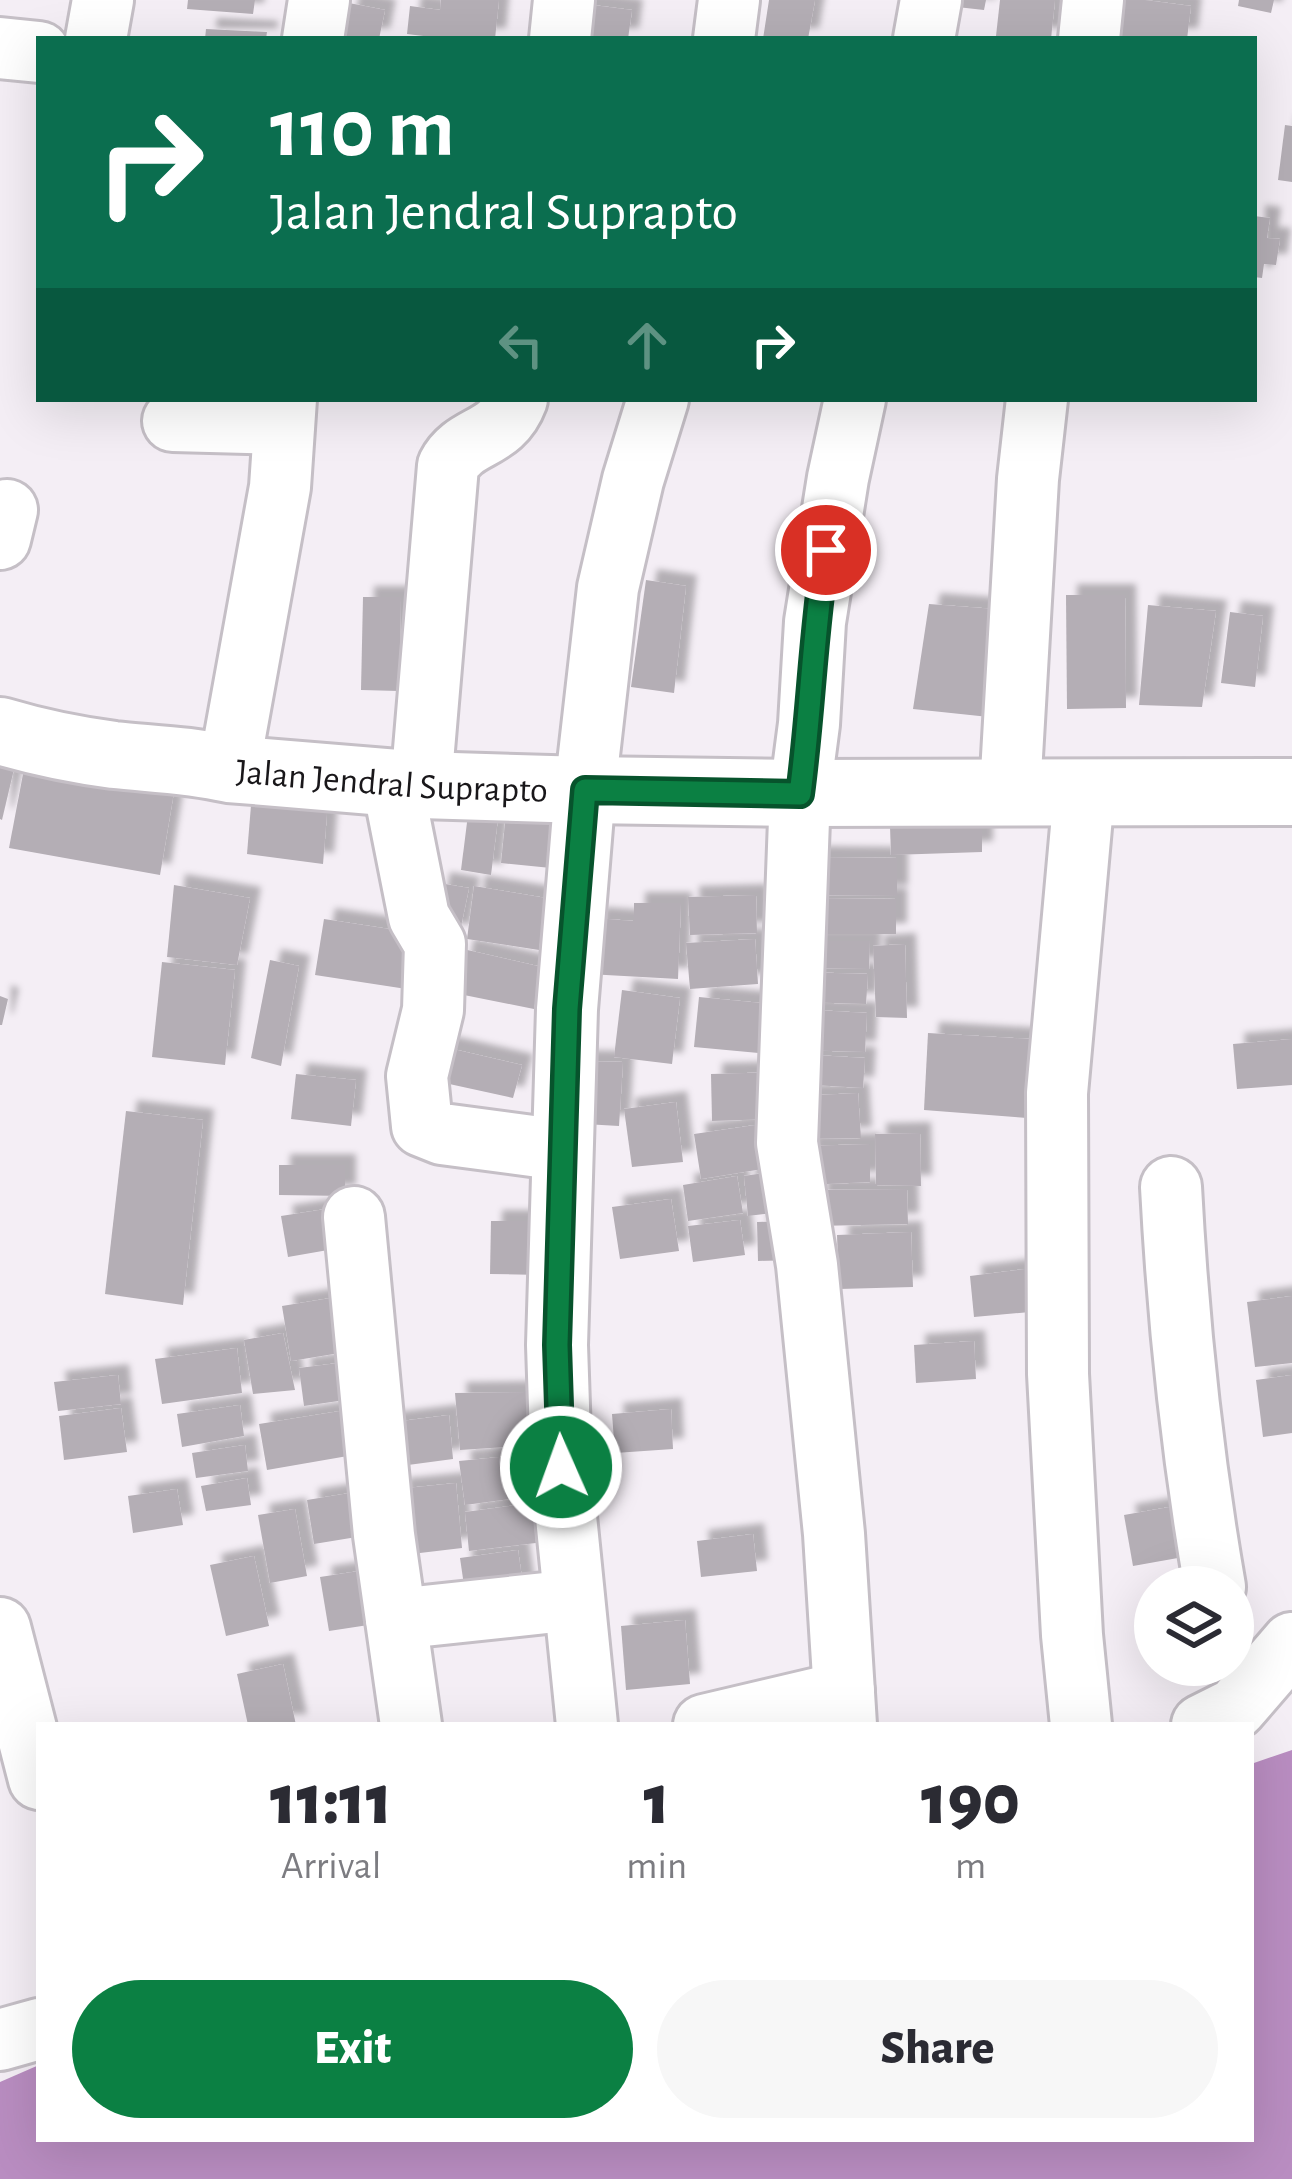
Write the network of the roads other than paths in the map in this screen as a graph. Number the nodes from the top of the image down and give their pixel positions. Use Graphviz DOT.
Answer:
graph roads {
  1 [pos="104,0"];
  2 [pos="319,0"];
  3 [pos="564,0"];
  4 [pos="729,0"];
  5 [pos="931,0"];
  6 [pos="1093,0"];
  7 [pos="97,36"];
  8 [pos="313,36"];
  9 [pos="560,36"];
  10 [pos="724,36"];
  11 [pos="925,36"];
  12 [pos="1089,36"];
  13 [pos="0,48"];
  14 [pos="36,52"];
  15 [pos="515,402"];
  16 [pos="657,402"];
  17 [pos="854,402"];
  18 [pos="1037,402"];
  19 [pos="285,412"];
  20 [pos="173,421"];
  21 [pos="0,731"];
  22 [pos="230,769"];
  23 [pos="408,783"];
  24 [pos="585,790"];
  25 [pos="1010,791"];
  26 [pos="1292,792"];
  27 [pos="800,794"];
  28 [pos="1084,794"];
  29 [pos="562,1150"];
  30 [pos="1171,1187"];
  31 [pos="354,1216"];
  32 [pos="1211,1566"];
  33 [pos="574,1600"];
  34 [pos="396,1619"];
  35 [pos="0,1628"];
  36 [pos="1292,1643"];
  37 [pos="1222,1699"];
  38 [pos="845,1709"];
  39 [pos="411,1722"];
  40 [pos="587,1722"];
  41 [pos="730,1722"];
  42 [pos="1081,1722"];
  43 [pos="36,1767"];
  44 [pos="36,2030"];
  45 [pos="0,2040"];
  1 -- 7 [label="street"];
  2 -- 8 [label="street"];
  3 -- 9 [label="street"];
  4 -- 10 [label="street"];
  5 -- 11 [label="street"];
  6 -- 12 [label="street"];
  13 -- 14 [label="street"];
  15 -- 23 [label="street"];
  16 -- 24 [label="street"];
  17 -- 27 [label="street"];
  18 -- 25 [label="street"];
  19 -- 20 [label="street"];
  19 -- 22 [label="street"];
  21 -- 22 [label="main road, Jalan Jendral Suprapto"];
  22 -- 23 [label="main road, Jalan Jendral Suprapto"];
  23 -- 24 [label="main road, Jalan Jendral Suprapto"];
  23 -- 29 [label="street"];
  24 -- 27 [label="main road, Jalan Jendral Suprapto"];
  24 -- 29 [label="street"];
  25 -- 27 [label="main road, Jalan Jendral Suprapto"];
  25 -- 28 [label="main road, Jalan Jendral Suprapto"];
  26 -- 28 [label="main road, Jalan Jendral Suprapto"];
  27 -- 38 [label="street"];
  28 -- 42 [label="street"];
  29 -- 33 [label="street"];
  30 -- 32 [label="street"];
  31 -- 34 [label="street"];
  33 -- 34 [label="street"];
  33 -- 40 [label="street"];
  34 -- 39 [label="street"];
  35 -- 43 [label="street"];
  36 -- 37 [label="street"];
  38 -- 41 [label="street"];
  44 -- 45 [label="street"];
}
